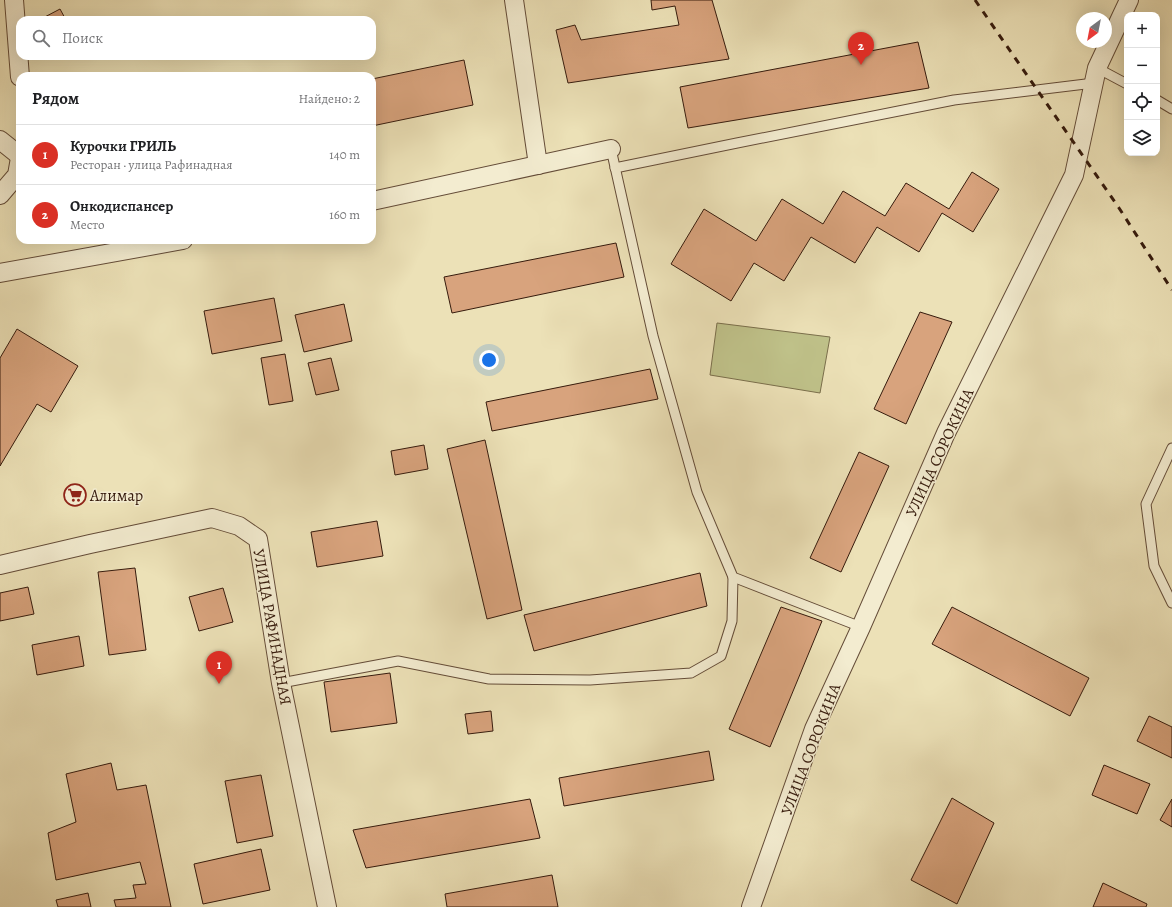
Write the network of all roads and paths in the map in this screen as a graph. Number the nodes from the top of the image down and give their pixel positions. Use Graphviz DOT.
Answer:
graph roads {
  1 [pos="10,0"];
  2 [pos="14,0"];
  3 [pos="514,0"];
  4 [pos="1129,0"];
  5 [pos="0,4"];
  6 [pos="16,26"];
  7 [pos="19,60"];
  8 [pos="20,72"];
  9 [pos="1096,76"];
  10 [pos="1124,83"];
  11 [pos="1160,102"];
  12 [pos="1172,108"];
  13 [pos="0,140"];
  14 [pos="611,149"];
  15 [pos="16,154"];
  16 [pos="538,165"];
  17 [pos="615,168"];
  18 [pos="16,177"];
  19 [pos="0,195"];
  20 [pos="376,200"];
  21 [pos="160,244"];
  22 [pos="0,272"];
  23 [pos="1172,448"];
  24 [pos="0,565"];
  25 [pos="733,577"];
  26 [pos="1172,603"];
  27 [pos="861,627"];
  28 [pos="281,683"];
  29 [pos="327,907"];
  30 [pos="751,907"];
  1 -- 5 [label="street"];
  2 -- 6 [label="street"];
  3 -- 16 [label="street"];
  4 -- 9 [label="street, УЛИЦА СОРОКИНА"];
  7 -- 8 [label="street"];
  9 -- 10 [label="lane"];
  9 -- 17 [label="lane"];
  9 -- 27 [label="street, УЛИЦА СОРОКИНА"];
  11 -- 12 [label="lane"];
  13 -- 15 [label="street"];
  14 -- 16 [label="street"];
  14 -- 17 [label="lane"];
  16 -- 20 [label="street"];
  17 -- 25 [label="lane"];
  18 -- 19 [label="street"];
  21 -- 22 [label="street"];
  23 -- 26 [label="lane"];
  24 -- 28 [label="street, УЛИЦА РАФИНАДНАЯ"];
  25 -- 27 [label="lane"];
  25 -- 28 [label="lane"];
  27 -- 30 [label="street, УЛИЦА СОРОКИНА"];
  28 -- 29 [label="street, УЛИЦА РАФИНАДНАЯ"];
}
